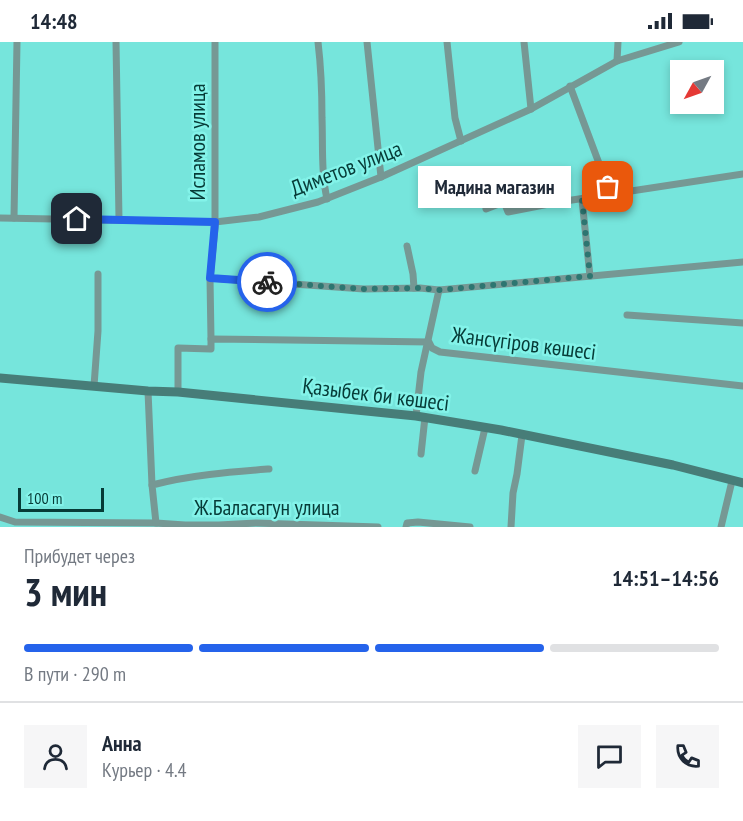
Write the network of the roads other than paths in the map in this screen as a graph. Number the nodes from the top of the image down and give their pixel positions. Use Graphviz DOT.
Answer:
graph roads {
  1 [pos="17,42"];
  2 [pos="116,42"];
  3 [pos="215,42"];
  4 [pos="318,42"];
  5 [pos="367,42"];
  6 [pos="447,42"];
  7 [pos="524,42"];
  8 [pos="618,42"];
  9 [pos="679,42"];
  10 [pos="618,61"];
  11 [pos="570,86"];
  12 [pos="531,109"];
  13 [pos="460,141"];
  14 [pos="743,174"];
  15 [pos="381,177"];
  16 [pos="610,195"];
  17 [pos="327,199"];
  18 [pos="582,200"];
  19 [pos="486,209"];
  20 [pos="0,218"];
  21 [pos="14,218"];
  22 [pos="119,219"];
  23 [pos="215,222"];
  24 [pos="407,246"];
  25 [pos="743,262"];
  26 [pos="98,274"];
  27 [pos="590,276"];
  28 [pos="210,278"];
  29 [pos="414,288"];
  30 [pos="439,290"];
  31 [pos="627,315"];
  32 [pos="743,323"];
  33 [pos="211,339"];
  34 [pos="429,342"];
  35 [pos="0,378"];
  36 [pos="94,386"];
  37 [pos="743,386"];
  38 [pos="148,391"];
  39 [pos="178,392"];
  40 [pos="420,416"];
  41 [pos="485,428"];
  42 [pos="522,435"];
  43 [pos="421,454"];
  44 [pos="269,469"];
  45 [pos="475,471"];
  46 [pos="732,481"];
  47 [pos="743,483"];
  48 [pos="152,485"];
  49 [pos="0,517"];
  50 [pos="152,525"];
  51 [pos="378,527"];
  52 [pos="406,527"];
  53 [pos="470,527"];
  54 [pos="511,527"];
  55 [pos="720,527"];
  1 -- 21 [label="street"];
  2 -- 22 [label="street"];
  3 -- 23 [label="street, Исламов улица"];
  4 -- 17 [label="street"];
  5 -- 15 [label="street"];
  6 -- 13 [label="street"];
  7 -- 12 [label="street"];
  8 -- 10 [label="street"];
  9 -- 10 [label="street, Диметов улица"];
  10 -- 11 [label="street, Диметов улица"];
  11 -- 12 [label="street, Диметов улица"];
  11 -- 16 [label="street"];
  12 -- 13 [label="street, Диметов улица"];
  13 -- 15 [label="street, Диметов улица"];
  14 -- 16 [label="street"];
  15 -- 17 [label="street, Диметов улица"];
  16 -- 18 [label="street"];
  17 -- 23 [label="street, Диметов улица"];
  18 -- 19 [label="street"];
  18 -- 27 [label="street"];
  20 -- 21 [label="street, Диметов улица"];
  21 -- 22 [label="street, Диметов улица"];
  22 -- 23 [label="street, Диметов улица"];
  23 -- 28 [label="street, Исламов улица"];
  24 -- 29 [label="street"];
  25 -- 27 [label="street"];
  26 -- 36 [label="street"];
  27 -- 30 [label="street"];
  28 -- 29 [label="street"];
  28 -- 33 [label="street, Исламов улица"];
  29 -- 30 [label="street"];
  30 -- 34 [label="street"];
  31 -- 32 [label="street"];
  33 -- 34 [label="street, Жансүгіров көшесі"];
  33 -- 39 [label="street, Жансүгіров көшесі"];
  34 -- 37 [label="street, Жансүгіров көшесі"];
  34 -- 40 [label="street"];
  35 -- 36 [label="main road, Қазыбек би көшесі"];
  36 -- 38 [label="main road, Қазыбек би көшесі"];
  38 -- 39 [label="main road, Қазыбек би көшесі"];
  38 -- 48 [label="street"];
  39 -- 40 [label="main road, Қазыбек би көшесі"];
  40 -- 41 [label="main road, Қазыбек би көшесі"];
  40 -- 43 [label="street"];
  41 -- 42 [label="main road, Қазыбек би көшесі"];
  41 -- 45 [label="street"];
  42 -- 46 [label="main road, Қазыбек би көшесі"];
  42 -- 54 [label="street"];
  44 -- 48 [label="street, Ж.Баласагун улица"];
  46 -- 47 [label="main road, Қазыбек би көшесі"];
  46 -- 55 [label="street"];
  48 -- 50 [label="street"];
  49 -- 50 [label="street, Ж.Баласагун улица"];
  50 -- 51 [label="street, Ж.Баласагун улица"];
  52 -- 53 [label="street"];
}
